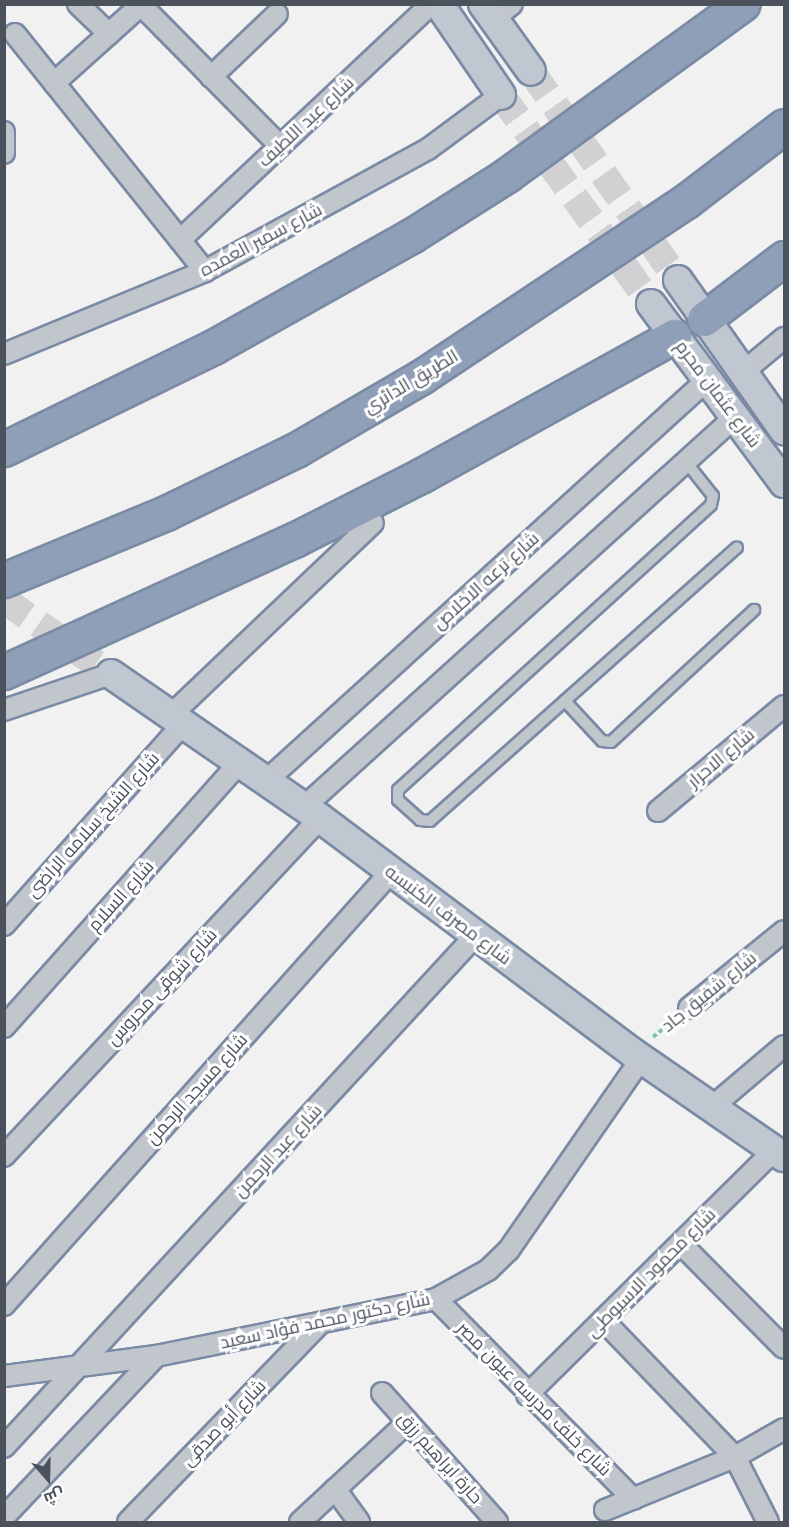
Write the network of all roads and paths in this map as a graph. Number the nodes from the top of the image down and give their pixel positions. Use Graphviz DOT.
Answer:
graph roads {
  1 [pos="78,4"];
  2 [pos="431,4"];
  3 [pos="439,4"];
  4 [pos="742,4"];
  5 [pos="142,5"];
  6 [pos="496,9"];
  7 [pos="277,14"];
  8 [pos="15,34"];
  9 [pos="109,34"];
  10 [pos="531,71"];
  11 [pos="212,77"];
  12 [pos="54,83"];
  13 [pos="501,95"];
  14 [pos="784,126"];
  15 [pos="4,132"];
  16 [pos="280,146"];
  17 [pos="4,153"];
  18 [pos="180,240"];
  19 [pos="784,258"];
  20 [pos="205,271"];
  21 [pos="678,280"];
  22 [pos="651,304"];
  23 [pos="705,319"];
  24 [pos="674,336"];
  25 [pos="784,339"];
  26 [pos="4,354"];
  27 [pos="742,373"];
  28 [pos="707,380"];
  29 [pos="735,417"];
  30 [pos="784,430"];
  31 [pos="4,449"];
  32 [pos="686,462"];
  33 [pos="784,483"];
  34 [pos="373,523"];
  35 [pos="737,547"];
  36 [pos="4,580"];
  37 [pos="754,610"];
  38 [pos="4,672"];
  39 [pos="111,674"];
  40 [pos="565,701"];
  41 [pos="784,706"];
  42 [pos="4,710"];
  43 [pos="176,720"];
  44 [pos="238,765"];
  45 [pos="266,781"];
  46 [pos="658,811"];
  47 [pos="312,813"];
  48 [pos="390,873"];
  49 [pos="4,925"];
  50 [pos="784,931"];
  51 [pos="475,936"];
  52 [pos="690,1008"];
  53 [pos="4,1027"];
  54 [pos="784,1046"];
  55 [pos="637,1056"];
  56 [pos="712,1107"];
  57 [pos="780,1153"];
  58 [pos="4,1156"];
  59 [pos="681,1244"];
  60 [pos="436,1299"];
  61 [pos="4,1305"];
  62 [pos="603,1320"];
  63 [pos="320,1323"];
  64 [pos="784,1348"];
  65 [pos="156,1356"];
  66 [pos="81,1366"];
  67 [pos="4,1376"];
  68 [pos="382,1393"];
  69 [pos="527,1395"];
  70 [pos="408,1422"];
  71 [pos="784,1429"];
  72 [pos="4,1447"];
  73 [pos="735,1457"];
  74 [pos="335,1490"];
  75 [pos="633,1499"];
  76 [pos="605,1510"];
  77 [pos="4,1517"];
  78 [pos="128,1522"];
  79 [pos="300,1522"];
  80 [pos="358,1522"];
  81 [pos="497,1522"];
  82 [pos="768,1522"];
  1 -- 9 [label="street"];
  2 -- 16 [label="street, شارع عبد اللطيف"];
  3 -- 13 [label="street"];
  4 -- 31 [label="highway"];
  5 -- 9 [label="street"];
  5 -- 11 [label="street"];
  6 -- 10 [label="street"];
  7 -- 11 [label="street"];
  8 -- 12 [label="street"];
  9 -- 12 [label="street"];
  11 -- 16 [label="street"];
  12 -- 18 [label="street"];
  13 -- 20 [label="street, شارع سمير العمده"];
  14 -- 36 [label="highway, الطريق الدائري"];
  15 -- 17 [label="street"];
  16 -- 18 [label="street, شارع عبد اللطيف"];
  18 -- 20 [label="street"];
  19 -- 23 [label="highway"];
  20 -- 26 [label="street, شارع سمير العمده"];
  21 -- 23 [label="street, شارع عثمان محرم"];
  22 -- 24 [label="street, شارع عثمان محرم"];
  23 -- 27 [label="street, شارع عثمان محرم"];
  24 -- 28 [label="street, شارع عثمان محرم"];
  24 -- 38 [label="highway"];
  25 -- 27 [label="street"];
  27 -- 30 [label="street, شارع عثمان محرم"];
  28 -- 29 [label="street, شارع عثمان محرم"];
  28 -- 45 [label="street, شارع ترعه الاخلاص"];
  29 -- 32 [label="street"];
  29 -- 33 [label="street, شارع عثمان محرم"];
  32 -- 40 [label="lane"];
  32 -- 47 [label="street"];
  34 -- 43 [label="street, شارع الشيخ سلامه الراضى"];
  35 -- 40 [label="lane"];
  37 -- 40 [label="lane"];
  39 -- 42 [label="street"];
  39 -- 43 [label="street, شارع مصرف الكنيسه"];
  41 -- 46 [label="street, شارع الاحرار"];
  43 -- 44 [label="street, شارع مصرف الكنيسه"];
  43 -- 49 [label="street, شارع الشيخ سلامه الراضى"];
  44 -- 45 [label="street, شارع مصرف الكنيسه"];
  44 -- 53 [label="street, شارع السلام"];
  45 -- 47 [label="street, شارع مصرف الكنيسه"];
  47 -- 48 [label="street, شارع مصرف الكنيسه"];
  47 -- 58 [label="street, شارع شوقى محروس"];
  48 -- 51 [label="street, شارع مصرف الكنيسه"];
  48 -- 61 [label="street, شارع مسجد الرحمن"];
  50 -- 52 [label="street, شارع شفيق جاد"];
  51 -- 55 [label="street, شارع مصرف الكنيسه"];
  51 -- 66 [label="street, شارع عبد الرحمن"];
  52 -- 55 [label="path, شارع شفيق جاد"];
  54 -- 56 [label="street"];
  55 -- 56 [label="street, شارع مصرف الكنيسه"];
  55 -- 60 [label="street, شارع دكتور محمد فؤاد سعيد"];
  56 -- 57 [label="street, شارع مصرف الكنيسه"];
  57 -- 59 [label="street, شارع محمود الاسيوطى"];
  59 -- 62 [label="street, شارع محمود الاسيوطى"];
  59 -- 64 [label="street"];
  60 -- 63 [label="street, شارع دكتور محمد فؤاد سعيد"];
  60 -- 69 [label="street, شارع خلف مدرسه عيون مصر"];
  62 -- 69 [label="street, شارع محمود الاسيوطى"];
  62 -- 73 [label="street"];
  63 -- 65 [label="street, شارع دكتور محمد فؤاد سعيد"];
  63 -- 78 [label="street, شارع أبو صدقى"];
  65 -- 66 [label="street, شارع دكتور محمد فؤاد سعيد"];
  65 -- 77 [label="street"];
  66 -- 67 [label="street, شارع دكتور محمد فؤاد سعيد"];
  66 -- 72 [label="street, شارع عبد الرحمن"];
  68 -- 70 [label="street, حارة ابراهيم رزق"];
  69 -- 75 [label="street, شارع خلف مدرسه عيون مصر"];
  70 -- 74 [label="street"];
  70 -- 81 [label="street, حارة ابراهيم رزق"];
  71 -- 73 [label="street"];
  73 -- 75 [label="street"];
  73 -- 82 [label="street"];
  74 -- 79 [label="street"];
  74 -- 80 [label="street"];
  75 -- 76 [label="street"];
}
